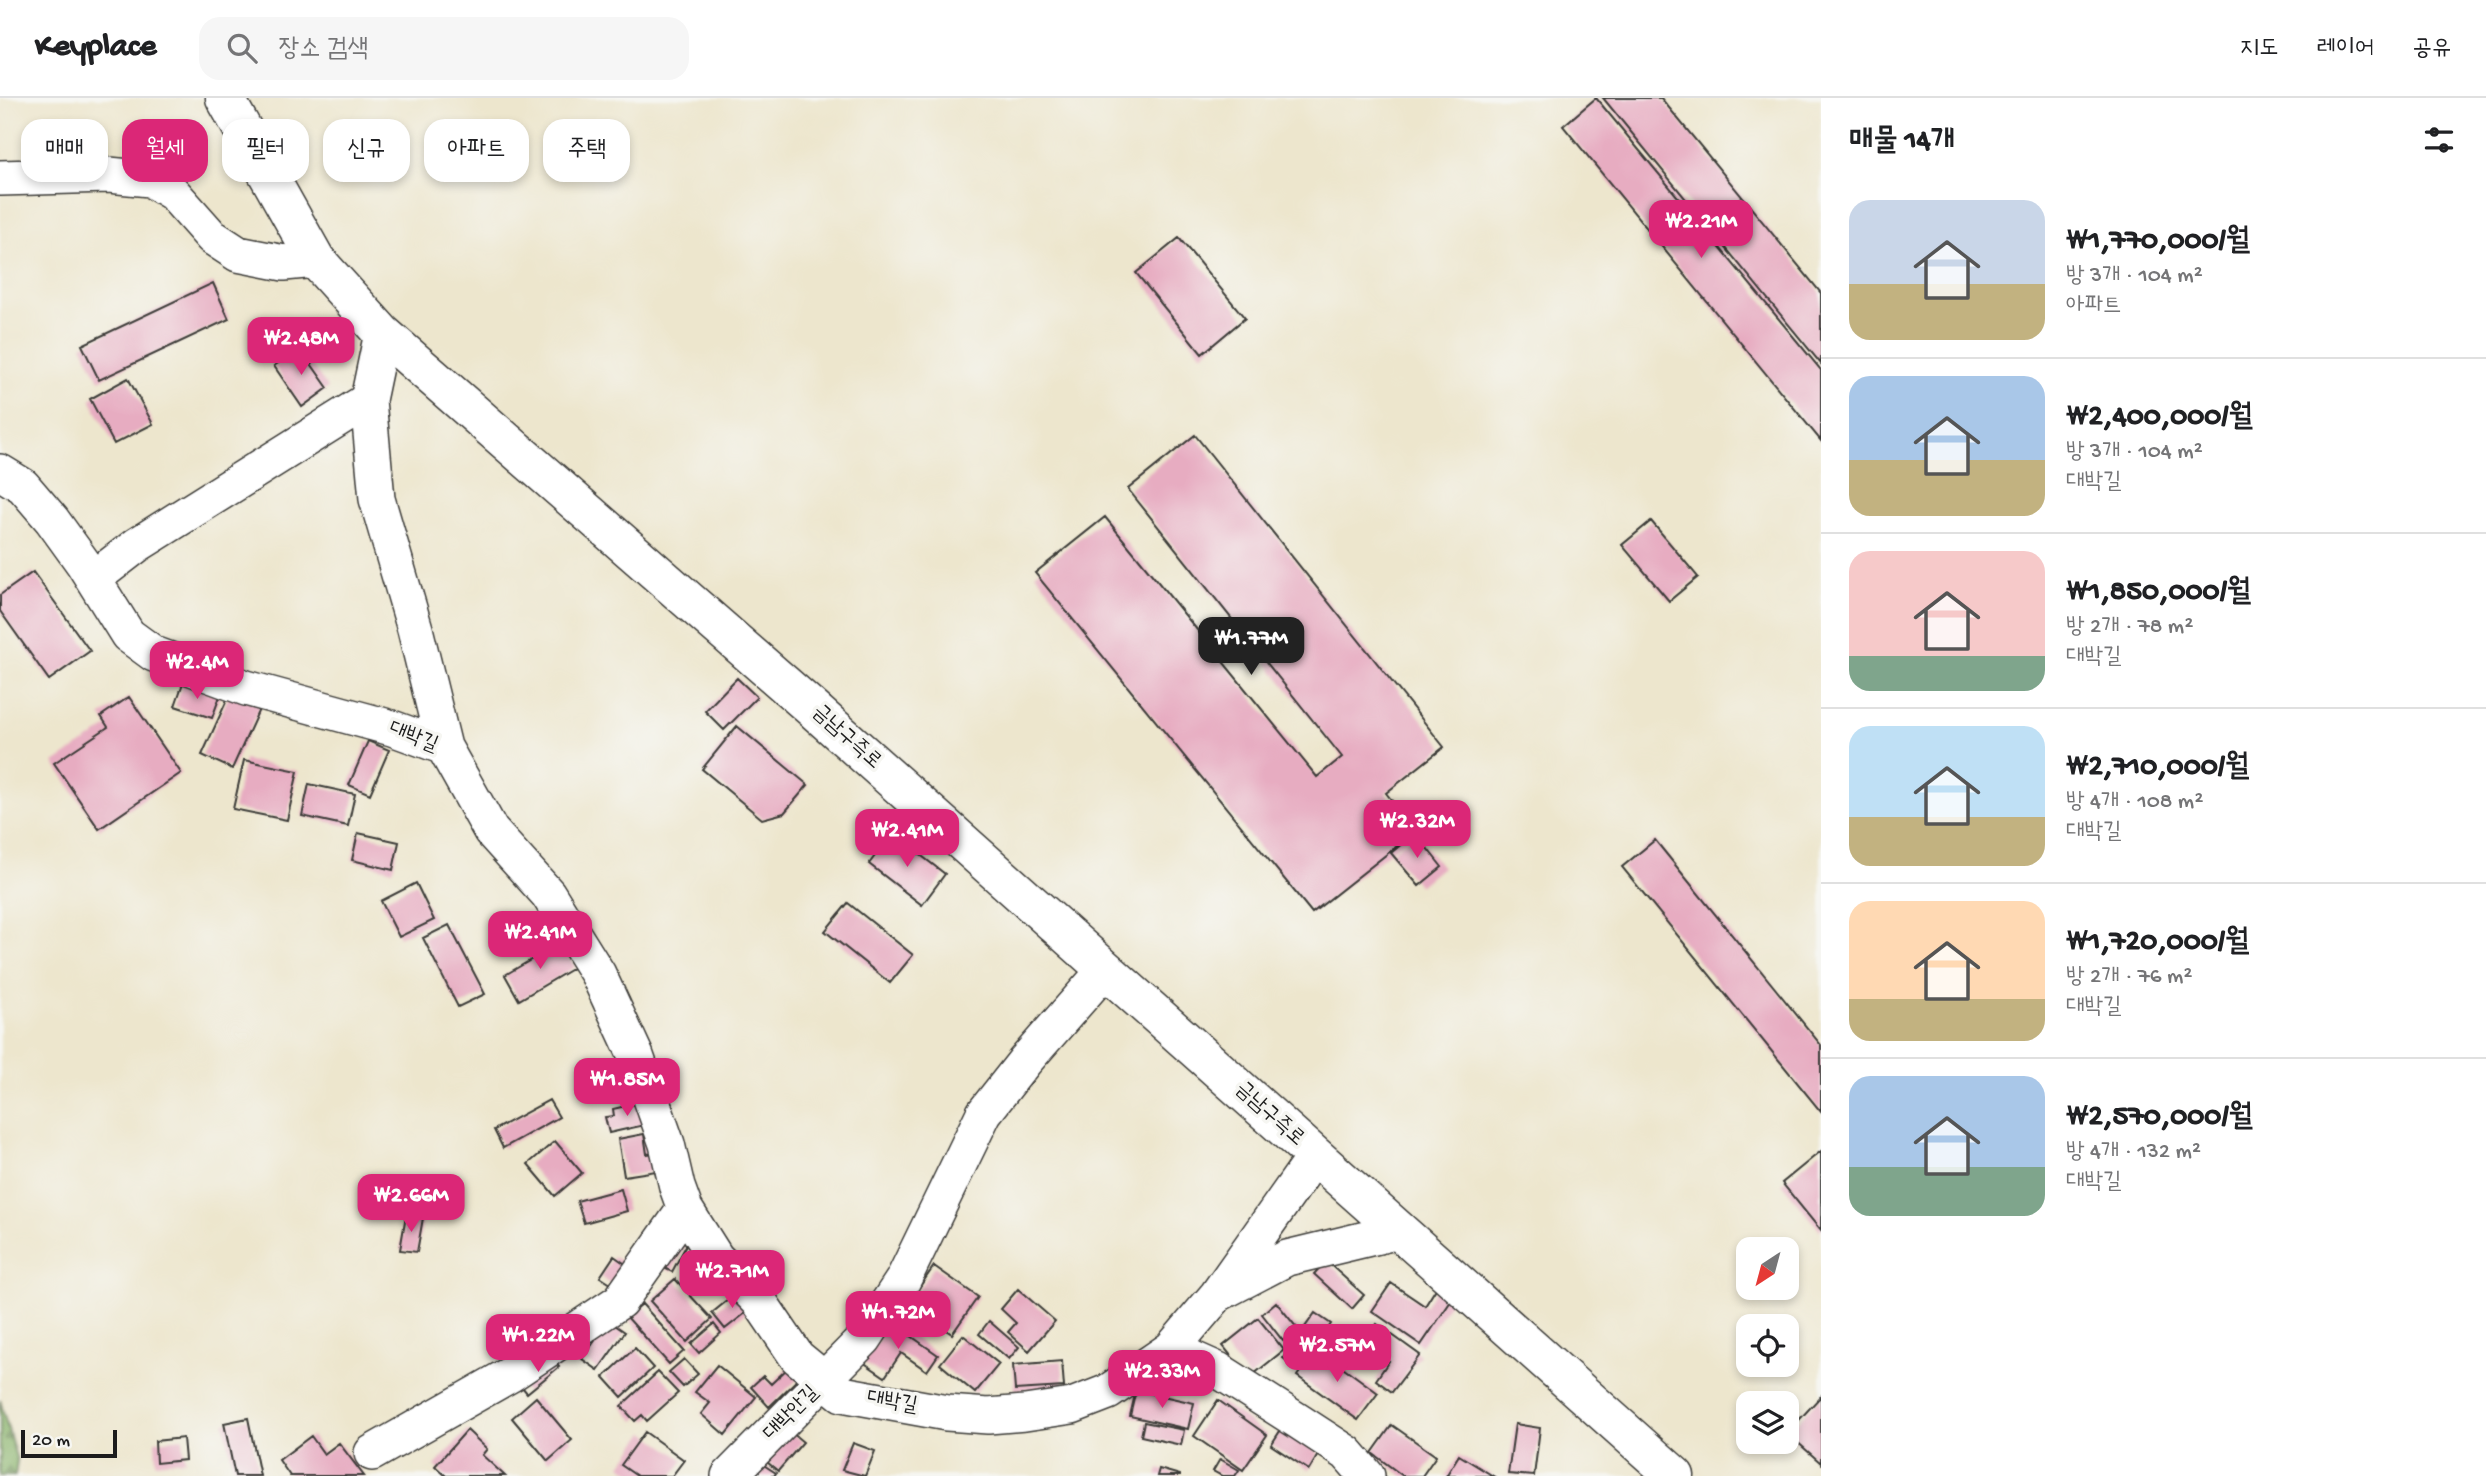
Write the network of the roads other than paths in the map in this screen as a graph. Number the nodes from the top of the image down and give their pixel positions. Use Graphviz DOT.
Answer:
graph roads {
  1 [pos="225,98"];
  2 [pos="0,178"];
  3 [pos="316,260"];
  4 [pos="382,333"];
  5 [pos="368,400"];
  6 [pos="0,472"];
  7 [pos="93,579"];
  8 [pos="444,747"];
  9 [pos="1105,970"];
  10 [pos="1315,1156"];
  11 [pos="685,1209"];
  12 [pos="1399,1231"];
  13 [pos="1217,1295"];
  14 [pos="1171,1349"];
  15 [pos="825,1381"];
  16 [pos="372,1453"];
  17 [pos="729,1476"];
  18 [pos="1367,1476"];
  19 [pos="1675,1476"];
  1 -- 3 [label="main road, 금남구즉로"];
  2 -- 3 [label="street"];
  3 -- 4 [label="main road, 금남구즉로"];
  4 -- 5 [label="street"];
  4 -- 9 [label="main road, 금남구즉로"];
  5 -- 7 [label="street"];
  5 -- 8 [label="street"];
  6 -- 7 [label="street, 대박길"];
  7 -- 8 [label="street, 대박길"];
  8 -- 11 [label="street, 대박길"];
  9 -- 10 [label="main road, 금남구즉로"];
  9 -- 15 [label="street, 대박안길"];
  10 -- 12 [label="main road, 금남구즉로"];
  10 -- 13 [label="street, 대박길"];
  11 -- 15 [label="street, 대박길"];
  11 -- 16 [label="street"];
  12 -- 13 [label="street, 대박길"];
  12 -- 19 [label="main road, 금남구즉로"];
  13 -- 14 [label="street, 대박길"];
  14 -- 15 [label="street, 대박길"];
  14 -- 18 [label="street"];
  15 -- 17 [label="street, 대박안길"];
}
